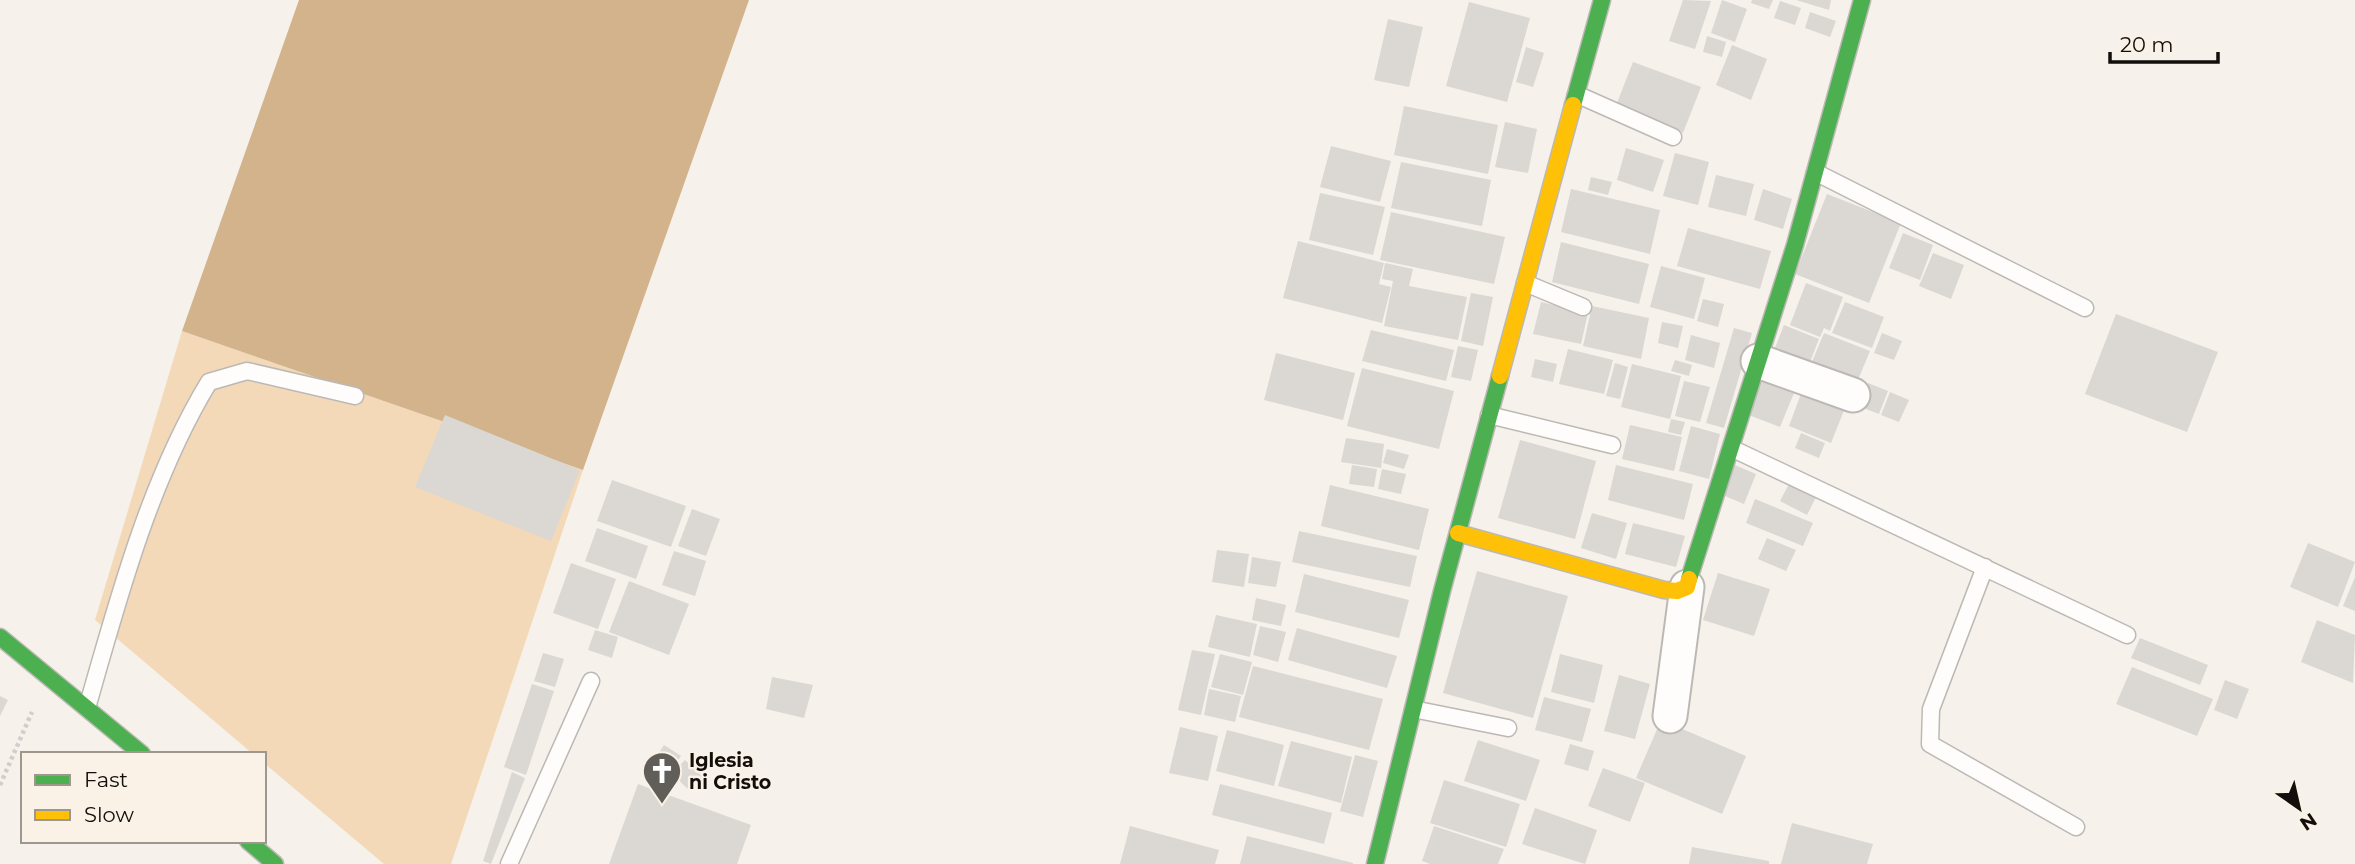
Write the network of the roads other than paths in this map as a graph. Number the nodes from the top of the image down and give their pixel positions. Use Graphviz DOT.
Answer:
graph roads {
  1 [pos="1602,0"];
  2 [pos="1863,0"];
  3 [pos="1576,94"];
  4 [pos="1673,137"];
  5 [pos="1815,172"];
  6 [pos="1525,283"];
  7 [pos="1583,307"];
  8 [pos="2085,307"];
  9 [pos="1758,361"];
  10 [pos="355,396"];
  11 [pos="1853,396"];
  12 [pos="1489,415"];
  13 [pos="1612,445"];
  14 [pos="1731,448"];
  15 [pos="1458,533"];
  16 [pos="1985,568"];
  17 [pos="1687,587"];
  18 [pos="2127,635"];
  19 [pos="0,638"];
  20 [pos="591,681"];
  21 [pos="87,708"];
  22 [pos="1413,709"];
  23 [pos="1670,716"];
  24 [pos="1508,728"];
  25 [pos="140,752"];
  26 [pos="2076,827"];
  27 [pos="250,843"];
  28 [pos="1381,862"];
  29 [pos="275,864"];
  30 [pos="509,864"];
  1 -- 3 [label="street"];
  2 -- 5 [label="street"];
  3 -- 4 [label="lane"];
  3 -- 6 [label="street"];
  5 -- 8 [label="lane"];
  5 -- 9 [label="street"];
  6 -- 7 [label="lane"];
  6 -- 12 [label="street"];
  9 -- 11 [label="street"];
  9 -- 14 [label="street"];
  10 -- 21 [label="lane"];
  12 -- 13 [label="lane"];
  12 -- 15 [label="street"];
  14 -- 16 [label="lane"];
  14 -- 17 [label="street"];
  15 -- 17 [label="street"];
  15 -- 22 [label="street"];
  16 -- 18 [label="lane"];
  16 -- 26 [label="lane"];
  17 -- 23 [label="street"];
  19 -- 21 [label="street"];
  20 -- 30 [label="lane"];
  21 -- 25 [label="street"];
  22 -- 24 [label="lane"];
  22 -- 28 [label="street"];
  27 -- 29 [label="street"];
}
